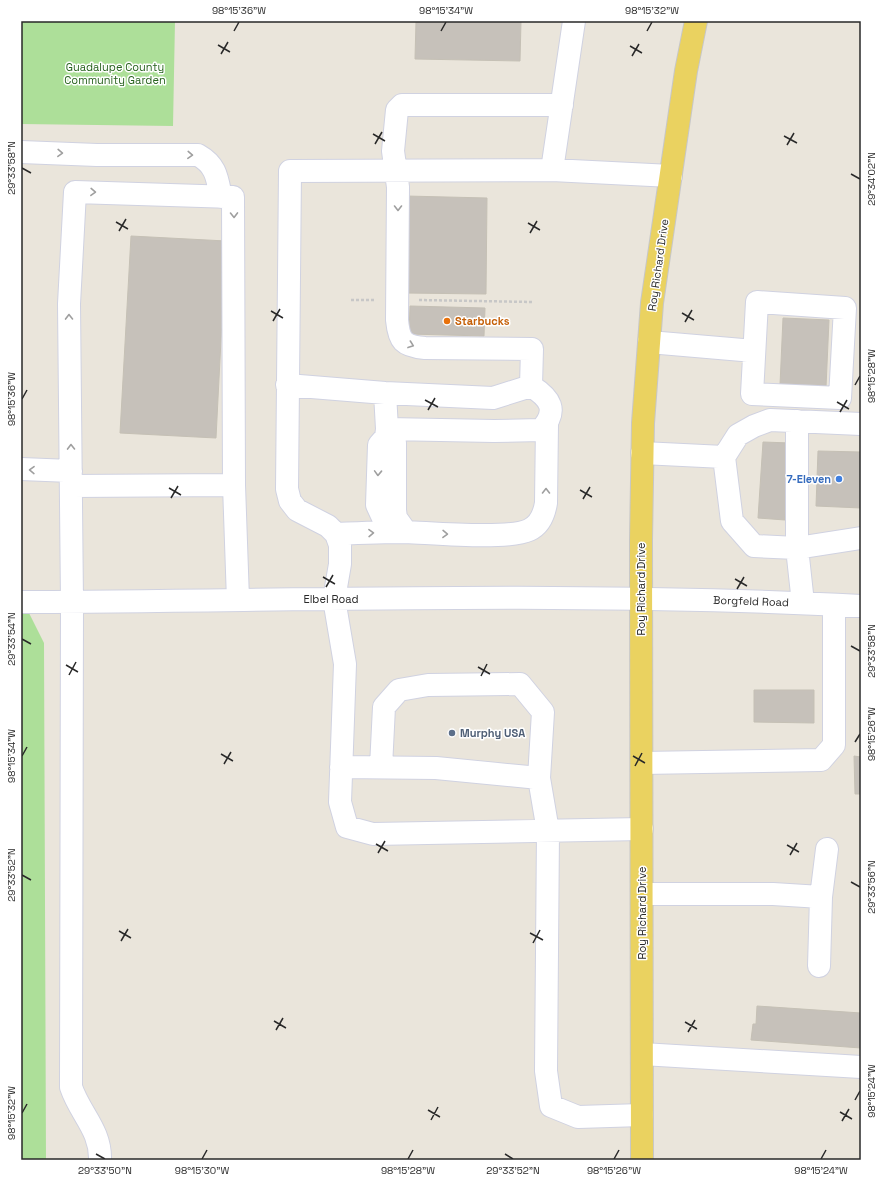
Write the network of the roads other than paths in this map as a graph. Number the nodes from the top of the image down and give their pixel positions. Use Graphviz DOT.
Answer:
graph roads {
  1 [pos="574,21"];
  2 [pos="696,21"];
  3 [pos="562,105"];
  4 [pos="21,152"];
  5 [pos="395,170"];
  6 [pos="552,170"];
  7 [pos="670,176"];
  8 [pos="221,196"];
  9 [pos="649,342"];
  10 [pos="754,350"];
  11 [pos="287,385"];
  12 [pos="531,386"];
  13 [pos="385,393"];
  14 [pos="796,421"];
  15 [pos="547,424"];
  16 [pos="861,424"];
  17 [pos="387,433"];
  18 [pos="642,454"];
  19 [pos="724,457"];
  20 [pos="21,470"];
  21 [pos="71,478"];
  22 [pos="234,485"];
  23 [pos="406,532"];
  24 [pos="336,534"];
  25 [pos="861,538"];
  26 [pos="797,548"];
  27 [pos="642,598"];
  28 [pos="334,599"];
  29 [pos="238,600"];
  30 [pos="28,602"];
  31 [pos="72,603"];
  32 [pos="803,603"];
  33 [pos="834,605"];
  34 [pos="861,606"];
  35 [pos="642,763"];
  36 [pos="341,767"];
  37 [pos="381,767"];
  38 [pos="539,778"];
  39 [pos="642,829"];
  40 [pos="548,831"];
  41 [pos="827,849"];
  42 [pos="642,894"];
  43 [pos="820,897"];
  44 [pos="819,966"];
  45 [pos="642,1054"];
  46 [pos="861,1067"];
  47 [pos="642,1115"];
  48 [pos="100,1160"];
  49 [pos="642,1160"];
  1 -- 3 [label="street"];
  2 -- 7 [label="main road, Roy Richard Drive"];
  3 -- 5 [label="street"];
  3 -- 6 [label="street"];
  4 -- 8 [label="street, one-way"];
  5 -- 6 [label="street"];
  5 -- 11 [label="street"];
  5 -- 12 [label="street, one-way"];
  6 -- 7 [label="street"];
  7 -- 9 [label="main road, Roy Richard Drive"];
  21 -- 8 [label="street, one-way"];
  8 -- 22 [label="street, one-way"];
  9 -- 10 [label="street"];
  9 -- 18 [label="main road, Roy Richard Drive"];
  10 -- 10 [label="street"];
  11 -- 13 [label="street"];
  11 -- 24 [label="street"];
  12 -- 13 [label="street"];
  12 -- 15 [label="street"];
  13 -- 17 [label="street"];
  14 -- 16 [label="street"];
  14 -- 19 [label="street"];
  14 -- 26 [label="street"];
  15 -- 17 [label="street"];
  23 -- 15 [label="street, one-way"];
  17 -- 23 [label="street, one-way"];
  18 -- 19 [label="street"];
  18 -- 27 [label="main road, Roy Richard Drive"];
  19 -- 26 [label="street"];
  21 -- 20 [label="street, one-way"];
  21 -- 22 [label="street"];
  21 -- 31 [label="street"];
  22 -- 29 [label="street"];
  24 -- 23 [label="street, one-way"];
  24 -- 28 [label="street"];
  25 -- 26 [label="street"];
  26 -- 32 [label="street"];
  27 -- 28 [label="street, Elbel Road"];
  27 -- 32 [label="street, Borgfeld Road"];
  27 -- 35 [label="main road, Roy Richard Drive"];
  28 -- 29 [label="street, Elbel Road"];
  28 -- 36 [label="street"];
  29 -- 31 [label="street, Elbel Road"];
  30 -- 31 [label="street, Elbel Road"];
  31 -- 48 [label="street"];
  32 -- 33 [label="street, Borgfeld Road"];
  33 -- 34 [label="street, Borgfeld Road"];
  33 -- 35 [label="street"];
  35 -- 39 [label="main road, Roy Richard Drive"];
  36 -- 37 [label="street"];
  36 -- 40 [label="street"];
  37 -- 38 [label="street"];
  37 -- 38 [label="street"];
  38 -- 40 [label="street"];
  39 -- 40 [label="street"];
  39 -- 42 [label="main road, Roy Richard Drive"];
  40 -- 47 [label="street"];
  41 -- 43 [label="street"];
  42 -- 43 [label="street"];
  42 -- 45 [label="main road, Roy Richard Drive"];
  43 -- 44 [label="street"];
  45 -- 46 [label="street"];
  45 -- 47 [label="main road, Roy Richard Drive"];
  47 -- 49 [label="main road, Roy Richard Drive"];
}
